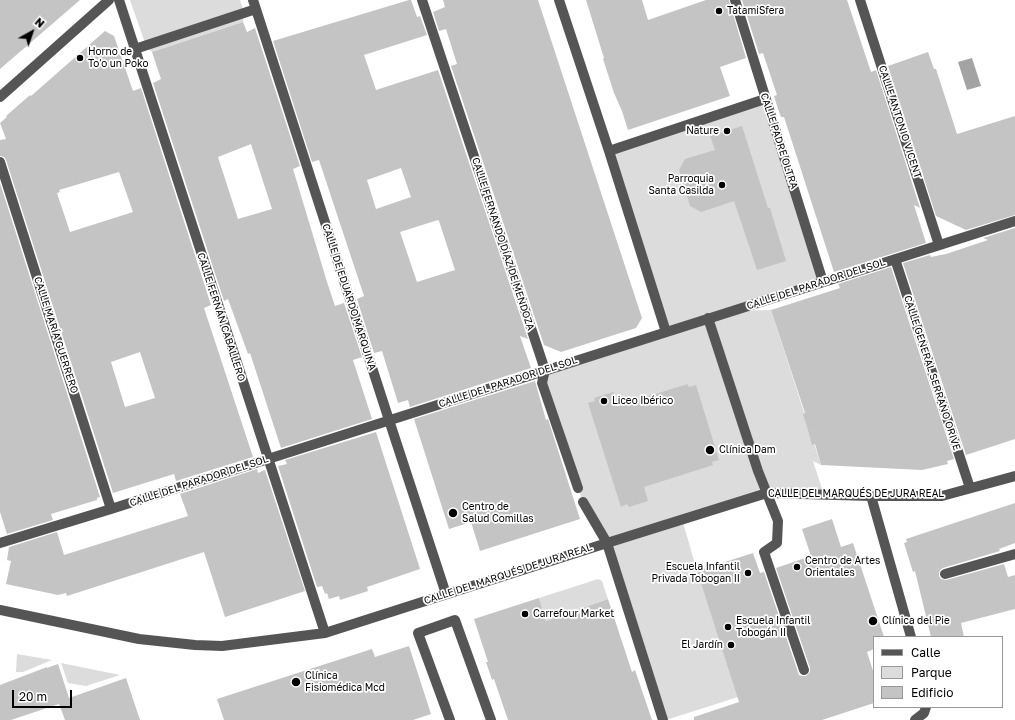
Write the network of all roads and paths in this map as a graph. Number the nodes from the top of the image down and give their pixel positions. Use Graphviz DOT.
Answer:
graph roads {
  1 [pos="109,0"];
  2 [pos="118,0"];
  3 [pos="422,0"];
  4 [pos="559,0"];
  5 [pos="735,0"];
  6 [pos="860,0"];
  7 [pos="254,4"];
  8 [pos="135,50"];
  9 [pos="0,97"];
  10 [pos="765,99"];
  11 [pos="609,151"];
  12 [pos="0,162"];
  13 [pos="1015,220"];
  14 [pos="939,245"];
  15 [pos="895,259"];
  16 [pos="823,282"];
  17 [pos="708,318"];
  18 [pos="666,332"];
  19 [pos="545,370"];
  20 [pos="388,420"];
  21 [pos="267,459"];
  22 [pos="1015,476"];
  23 [pos="578,488"];
  24 [pos="970,488"];
  25 [pos="767,494"];
  26 [pos="871,496"];
  27 [pos="583,502"];
  28 [pos="111,509"];
  29 [pos="0,543"];
  30 [pos="607,543"];
  31 [pos="1015,554"];
  32 [pos="945,574"];
  33 [pos="446,594"];
  34 [pos="0,610"];
  35 [pos="325,633"];
  36 [pos="910,636"];
  37 [pos="804,670"];
  38 [pos="926,708"];
  39 [pos="450,720"];
  40 [pos="491,720"];
  41 [pos="663,720"];
  42 [pos="915,720"];
  1 -- 9 [label="street"];
  2 -- 8 [label="street, CALLE FERNÁN CABALLERO"];
  3 -- 19 [label="street, CALLE FERNANDO DÍAZ DE MENDOZA"];
  4 -- 11 [label="street"];
  5 -- 10 [label="street, CALLE PADRE OLTRA"];
  6 -- 14 [label="street, CALLE ANTONIO VICENT"];
  7 -- 8 [label="street"];
  7 -- 20 [label="street, CALLE DE EDUARDO MARQUINA"];
  8 -- 21 [label="street, CALLE FERNÁN CABALLERO"];
  10 -- 11 [label="street"];
  10 -- 16 [label="street, CALLE PADRE OLTRA"];
  11 -- 18 [label="street"];
  12 -- 28 [label="street, CALLE MARÍA GUERRERO"];
  13 -- 14 [label="street, CALLE DEL PARADOR DEL SOL"];
  14 -- 15 [label="street, CALLE DEL PARADOR DEL SOL"];
  15 -- 16 [label="street, CALLE DEL PARADOR DEL SOL"];
  15 -- 24 [label="street, CALLE GENERAL SERRANO ORIVE"];
  16 -- 17 [label="street, CALLE DEL PARADOR DEL SOL"];
  17 -- 18 [label="street, CALLE DEL PARADOR DEL SOL"];
  17 -- 25 [label="street"];
  18 -- 19 [label="street, CALLE DEL PARADOR DEL SOL"];
  19 -- 20 [label="street, CALLE DEL PARADOR DEL SOL"];
  19 -- 23 [label="street, CALLE FERNANDO DÍAZ DE MENDOZA"];
  20 -- 21 [label="street, CALLE DEL PARADOR DEL SOL"];
  20 -- 33 [label="street, CALLE DE EDUARDO MARQUINA"];
  21 -- 28 [label="street, CALLE DEL PARADOR DEL SOL"];
  21 -- 35 [label="street, CALLE FERNÁN CABALLERO"];
  22 -- 24 [label="street, CALLE DEL MARQUÉS DE JURA REAL"];
  24 -- 26 [label="street, CALLE DEL MARQUÉS DE JURA REAL"];
  25 -- 26 [label="street, CALLE DEL MARQUÉS DE JURA REAL"];
  25 -- 30 [label="street, CALLE DEL MARQUÉS DE JURA REAL"];
  25 -- 37 [label="street"];
  26 -- 36 [label="street"];
  27 -- 30 [label="street"];
  28 -- 29 [label="street, CALLE DEL PARADOR DEL SOL"];
  30 -- 33 [label="street, CALLE DEL MARQUÉS DE JURA REAL"];
  30 -- 41 [label="street"];
  31 -- 32 [label="street"];
  33 -- 35 [label="street, CALLE DEL MARQUÉS DE JURA REAL"];
  34 -- 35 [label="street, CALLE DEL MARQUÉS DE JURA REAL"];
  38 -- 42 [label="street"];
  39 -- 40 [label="street"];
}
